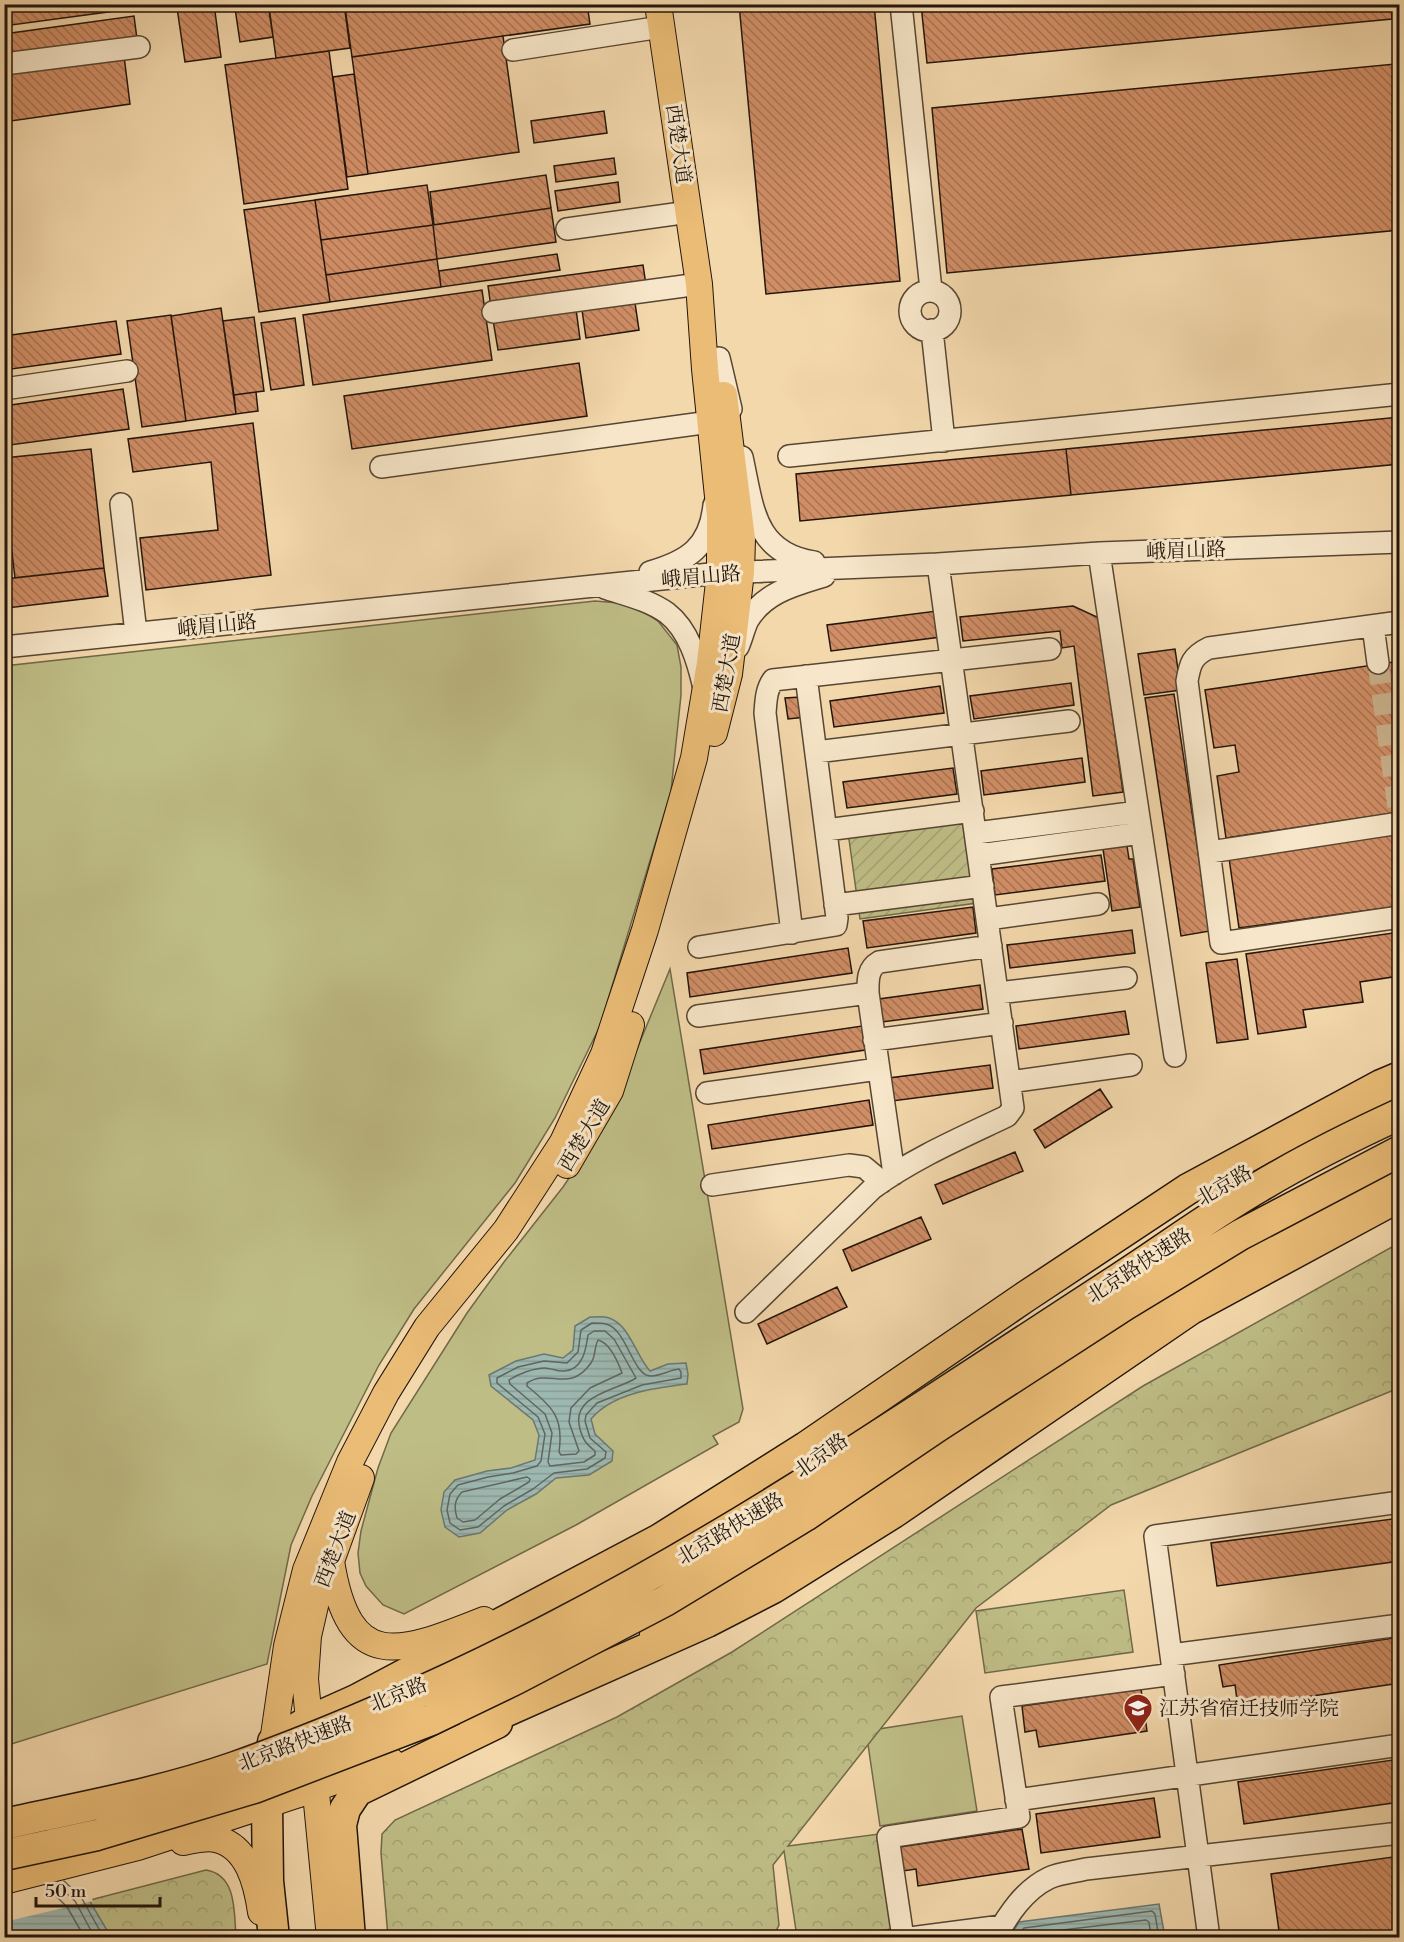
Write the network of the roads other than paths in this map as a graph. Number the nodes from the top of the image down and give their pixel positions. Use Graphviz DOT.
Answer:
graph roads {
  1 [pos="902,4"];
  2 [pos="660,16"];
  3 [pos="139,47"];
  4 [pos="513,50"];
  5 [pos="4,64"];
  6 [pos="689,212"];
  7 [pos="567,229"];
  8 [pos="699,284"];
  9 [pos="493,312"];
  10 [pos="718,358"];
  11 [pos="128,371"];
  12 [pos="4,389"];
  13 [pos="1400,394"];
  14 [pos="710,422"];
  15 [pos="944,441"];
  16 [pos="789,456"];
  17 [pos="381,467"];
  18 [pos="717,484"];
  19 [pos="121,504"];
  20 [pos="1400,542"];
  21 [pos="1099,553"];
  22 [pos="939,564"];
  23 [pos="853,567"];
  24 [pos="730,573"];
  25 [pos="599,586"];
  26 [pos="1400,622"];
  27 [pos="1372,626"];
  28 [pos="136,633"];
  29 [pos="4,647"];
  30 [pos="1050,649"];
  31 [pos="952,660"];
  32 [pos="1378,663"];
  33 [pos="729,674"];
  34 [pos="806,676"];
  35 [pos="705,694"];
  36 [pos="1069,721"];
  37 [pos="962,734"];
  38 [pos="816,752"];
  39 [pos="973,811"];
  40 [pos="1138,812"];
  41 [pos="1399,819"];
  42 [pos="826,830"];
  43 [pos="1141,833"];
  44 [pos="976,834"];
  45 [pos="1210,852"];
  46 [pos="979,855"];
  47 [pos="983,886"];
  48 [pos="1098,904"];
  49 [pos="835,905"];
  50 [pos="1400,917"];
  51 [pos="988,919"];
  52 [pos="792,933"];
  53 [pos="991,946"];
  54 [pos="699,947"];
  55 [pos="1126,978"];
  56 [pos="868,993"];
  57 [pos="998,993"];
  58 [pos="698,1016"];
  59 [pos="1002,1023"];
  60 [pos="874,1040"];
  61 [pos="1175,1056"];
  62 [pos="1131,1065"];
  63 [pos="878,1069"];
  64 [pos="1400,1077"];
  65 [pos="1010,1082"];
  66 [pos="707,1093"];
  67 [pos="1400,1097"];
  68 [pos="1400,1114"];
  69 [pos="1400,1151"];
  70 [pos="1400,1172"];
  71 [pos="888,1178"];
  72 [pos="712,1185"];
  73 [pos="1400,1196"];
  74 [pos="746,1312"];
  75 [pos="1400,1502"];
  76 [pos="332,1562"];
  77 [pos="579,1582"];
  78 [pos="1400,1625"];
  79 [pos="675,1636"];
  80 [pos="1172,1664"];
  81 [pos="475,1725"];
  82 [pos="309,1726"];
  83 [pos="273,1742"];
  84 [pos="1400,1745"];
  85 [pos="1187,1775"];
  86 [pos="316,1788"];
  87 [pos="1016,1800"];
  88 [pos="267,1805"];
  89 [pos="10,1815"];
  90 [pos="1400,1833"];
  91 [pos="138,1847"];
  92 [pos="4,1855"];
  93 [pos="1198,1857"];
  94 [pos="4,1881"];
  95 [pos="998,1932"];
  96 [pos="264,1938"];
  97 [pos="274,1938"];
  98 [pos="330,1938"];
  99 [pos="350,1938"];
  100 [pos="903,1938"];
  101 [pos="910,1938"];
  102 [pos="1209,1938"];
  1 -- 15 [label="street"];
  2 -- 4 [label="street"];
  2 -- 6 [label="main road, 西楚大道"];
  3 -- 5 [label="street"];
  6 -- 7 [label="street"];
  6 -- 8 [label="main road, 西楚大道"];
  8 -- 9 [label="street"];
  8 -- 10 [label="main road, 西楚大道"];
  8 -- 14 [label="main road, 西楚大道"];
  10 -- 23 [label="street"];
  10 -- 24 [label="main road, 西楚大道"];
  11 -- 12 [label="street"];
  13 -- 15 [label="street"];
  14 -- 17 [label="street"];
  14 -- 18 [label="main road, 西楚大道"];
  15 -- 16 [label="street"];
  18 -- 24 [label="main road, 西楚大道"];
  18 -- 25 [label="street"];
  19 -- 28 [label="street"];
  20 -- 21 [label="street, 峨眉山路"];
  21 -- 22 [label="street, 峨眉山路"];
  21 -- 40 [label="street"];
  22 -- 23 [label="street, 峨眉山路"];
  22 -- 31 [label="street"];
  23 -- 24 [label="street, 峨眉山路"];
  23 -- 33 [label="street"];
  24 -- 25 [label="street, 峨眉山路"];
  24 -- 33 [label="main road, 西楚大道"];
  24 -- 35 [label="main road, 西楚大道"];
  25 -- 28 [label="street, 峨眉山路"];
  25 -- 35 [label="street"];
  26 -- 27 [label="street"];
  27 -- 32 [label="street"];
  27 -- 45 [label="street"];
  28 -- 29 [label="street, 峨眉山路"];
  30 -- 31 [label="street"];
  31 -- 34 [label="street"];
  31 -- 37 [label="street"];
  33 -- 76 [label="main road, 西楚大道"];
  34 -- 38 [label="street"];
  34 -- 52 [label="street"];
  35 -- 83 [label="main road, 西楚大道"];
  36 -- 37 [label="street"];
  37 -- 38 [label="street"];
  37 -- 39 [label="street"];
  38 -- 42 [label="street"];
  39 -- 42 [label="street"];
  39 -- 44 [label="street"];
  40 -- 43 [label="street"];
  40 -- 44 [label="street"];
  41 -- 45 [label="street"];
  42 -- 49 [label="street"];
  43 -- 46 [label="street"];
  43 -- 61 [label="street"];
  44 -- 46 [label="street"];
  45 -- 50 [label="street"];
  46 -- 47 [label="street"];
  47 -- 49 [label="street"];
  47 -- 51 [label="street"];
  48 -- 51 [label="street"];
  49 -- 52 [label="street"];
  51 -- 53 [label="street"];
  52 -- 54 [label="street"];
  53 -- 56 [label="street"];
  53 -- 57 [label="street"];
  55 -- 57 [label="street"];
  56 -- 58 [label="street"];
  56 -- 60 [label="street"];
  57 -- 59 [label="street"];
  59 -- 60 [label="street"];
  59 -- 65 [label="street"];
  60 -- 63 [label="street"];
  62 -- 65 [label="street"];
  63 -- 66 [label="street"];
  63 -- 71 [label="street"];
  64 -- 77 [label="highway"];
  65 -- 71 [label="street"];
  67 -- 82 [label="main road, 北京路"];
  68 -- 89 [label="highway, 北京路快速路, bridge"];
  69 -- 92 [label="highway, 北京路快速路, bridge"];
  70 -- 81 [label="main road"];
  71 -- 72 [label="street"];
  71 -- 74 [label="street"];
  73 -- 79 [label="highway"];
  75 -- 80 [label="street"];
  76 -- 77 [label="main road"];
  76 -- 82 [label="main road, 西楚大道"];
  77 -- 82 [label="highway"];
  78 -- 80 [label="street"];
  79 -- 81 [label="highway"];
  79 -- 99 [label="highway"];
  80 -- 85 [label="street"];
  80 -- 87 [label="street"];
  81 -- 86 [label="main road"];
  82 -- 83 [label="highway"];
  82 -- 86 [label="main road, 西楚大道"];
  83 -- 88 [label="highway, 西楚大道"];
  83 -- 89 [label="main road"];
  84 -- 85 [label="street"];
  85 -- 87 [label="street"];
  85 -- 93 [label="street"];
  86 -- 88 [label="main road"];
  86 -- 98 [label="main road, 西楚大道"];
  87 -- 100 [label="street"];
  88 -- 91 [label="main road"];
  88 -- 97 [label="highway, 西楚大道"];
  90 -- 93 [label="street"];
  91 -- 94 [label="main road"];
  91 -- 96 [label="main road"];
  93 -- 95 [label="street"];
  93 -- 102 [label="street"];
  95 -- 101 [label="street"];
}
